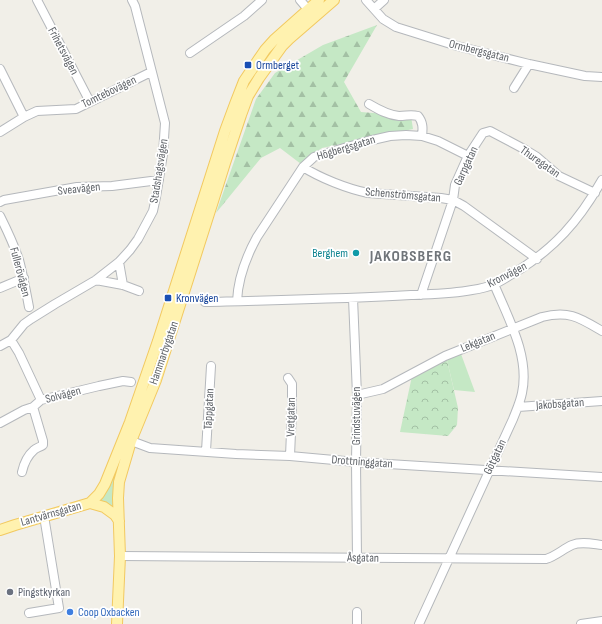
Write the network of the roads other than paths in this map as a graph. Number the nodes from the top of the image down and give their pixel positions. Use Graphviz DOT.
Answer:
graph roads {
  1 [pos="37,0"];
  2 [pos="132,0"];
  3 [pos="262,0"];
  4 [pos="300,0"];
  5 [pos="319,0"];
  6 [pos="334,0"];
  7 [pos="366,0"];
  8 [pos="384,0"];
  9 [pos="374,9"];
  10 [pos="311,13"];
  11 [pos="190,53"];
  12 [pos="529,64"];
  13 [pos="0,69"];
  14 [pos="151,72"];
  15 [pos="602,77"];
  16 [pos="514,88"];
  17 [pos="90,102"];
  18 [pos="369,104"];
  19 [pos="24,117"];
  20 [pos="486,131"];
  21 [pos="0,132"];
  22 [pos="422,136"];
  23 [pos="468,156"];
  24 [pos="303,167"];
  25 [pos="159,180"];
  26 [pos="602,180"];
  27 [pos="595,193"];
  28 [pos="453,200"];
  29 [pos="0,202"];
  30 [pos="0,216"];
  31 [pos="537,259"];
  32 [pos="119,262"];
  33 [pos="24,278"];
  34 [pos="96,280"];
  35 [pos="494,284"];
  36 [pos="123,285"];
  37 [pos="0,288"];
  38 [pos="139,291"];
  39 [pos="421,294"];
  40 [pos="353,298"];
  41 [pos="237,301"];
  42 [pos="205,302"];
  43 [pos="29,307"];
  44 [pos="513,329"];
  45 [pos="602,331"];
  46 [pos="11,340"];
  47 [pos="0,346"];
  48 [pos="211,366"];
  49 [pos="288,378"];
  50 [pos="131,382"];
  51 [pos="357,395"];
  52 [pos="41,400"];
  53 [pos="602,401"];
  54 [pos="33,407"];
  55 [pos="518,407"];
  56 [pos="0,423"];
  57 [pos="127,440"];
  58 [pos="206,451"];
  59 [pos="290,456"];
  60 [pos="356,462"];
  61 [pos="489,470"];
  62 [pos="22,472"];
  63 [pos="602,477"];
  64 [pos="90,503"];
  65 [pos="44,516"];
  66 [pos="119,521"];
  67 [pos="0,530"];
  68 [pos="602,545"];
  69 [pos="120,556"];
  70 [pos="357,558"];
  71 [pos="448,558"];
  72 [pos="357,612"];
  73 [pos="28,613"];
  74 [pos="602,621"];
  75 [pos="117,624"];
  76 [pos="357,624"];
  77 [pos="419,624"];
  78 [pos="581,624"];
  1 -- 17 [label="street, Frihetsvägen"];
  2 -- 14 [label="street, Stadshagsvägen"];
  3 -- 11 [label="street"];
  4 -- 10 [label="street"];
  5 -- 10 [label="main road"];
  6 -- 10 [label="main road"];
  7 -- 9 [label="street, Ormbergsgatan"];
  8 -- 9 [label="street"];
  9 -- 12 [label="street, Ormbergsgatan"];
  10 -- 57 [label="main road, Hammarbygatan"];
  12 -- 15 [label="street, Ormbergsgatan"];
  12 -- 16 [label="street"];
  13 -- 19 [label="street"];
  14 -- 17 [label="street, Tomtebovägen"];
  14 -- 25 [label="street, Stadshagsvägen"];
  17 -- 19 [label="street, Tomtebovägen"];
  18 -- 22 [label="street"];
  19 -- 21 [label="street, Tomtebovägen"];
  20 -- 23 [label="street, Garpgatan"];
  20 -- 27 [label="street, Thuregatan"];
  22 -- 23 [label="street, Högbergsgatan"];
  22 -- 24 [label="street, Högbergsgatan"];
  23 -- 28 [label="street, Garpgatan"];
  24 -- 28 [label="street, Schenströmsgatan"];
  24 -- 41 [label="street, Högbergsgatan"];
  25 -- 29 [label="street, Sveavägen"];
  25 -- 32 [label="street, Stadshagsvägen"];
  26 -- 27 [label="street, Kronvägen"];
  27 -- 31 [label="street, Kronvägen"];
  28 -- 31 [label="street, Schenströmsgatan"];
  28 -- 39 [label="street, Garpgatan"];
  30 -- 33 [label="street, Fullerövägen"];
  31 -- 35 [label="street, Kronvägen"];
  32 -- 34 [label="street, Stadshagsvägen"];
  32 -- 36 [label="street"];
  33 -- 37 [label="street"];
  33 -- 43 [label="street, Fullerövägen"];
  34 -- 36 [label="street"];
  34 -- 46 [label="street, Stadshagsvägen"];
  35 -- 39 [label="street, Kronvägen"];
  35 -- 44 [label="street, Götgatan"];
  36 -- 38 [label="street"];
  39 -- 40 [label="street, Kronvägen"];
  40 -- 41 [label="street, Kronvägen"];
  40 -- 51 [label="street, Grindstuvägen"];
  41 -- 42 [label="street, Kronvägen"];
  44 -- 45 [label="street, Lekgatan"];
  44 -- 51 [label="street, Lekgatan"];
  44 -- 55 [label="street, Götgatan"];
  46 -- 47 [label="street, Stadshagsvägen"];
  46 -- 52 [label="street"];
  48 -- 58 [label="street, Täppgatan"];
  49 -- 59 [label="street, Vretgatan"];
  50 -- 52 [label="street, Solvägen"];
  51 -- 60 [label="street, Grindstuvägen"];
  52 -- 54 [label="street, Solvägen"];
  53 -- 55 [label="street, Jakobsgatan"];
  54 -- 56 [label="street, Solvägen"];
  54 -- 62 [label="street"];
  55 -- 61 [label="street, Götgatan"];
  57 -- 58 [label="street, Drottninggatan"];
  57 -- 64 [label="main road, Hammarbygatan"];
  57 -- 66 [label="main road, Hammarbygatan"];
  58 -- 59 [label="street, Drottninggatan"];
  59 -- 60 [label="street, Drottninggatan"];
  60 -- 61 [label="street, Drottninggatan"];
  60 -- 70 [label="street, Grindstuvägen"];
  61 -- 63 [label="street, Drottninggatan"];
  61 -- 71 [label="street, Götgatan"];
  64 -- 65 [label="main road, Lantvärnsgatan"];
  64 -- 66 [label="main road, Lantvärnsgatan"];
  65 -- 67 [label="main road, Lantvärnsgatan"];
  65 -- 73 [label="street"];
  66 -- 69 [label="main road, Hammarbygatan"];
  68 -- 71 [label="street, Åsgatan"];
  69 -- 70 [label="street, Åsgatan"];
  69 -- 75 [label="main road, Hammarbygatan"];
  70 -- 71 [label="street, Åsgatan"];
  71 -- 77 [label="street, Götgatan"];
  72 -- 76 [label="street"];
  74 -- 78 [label="street"];
}
